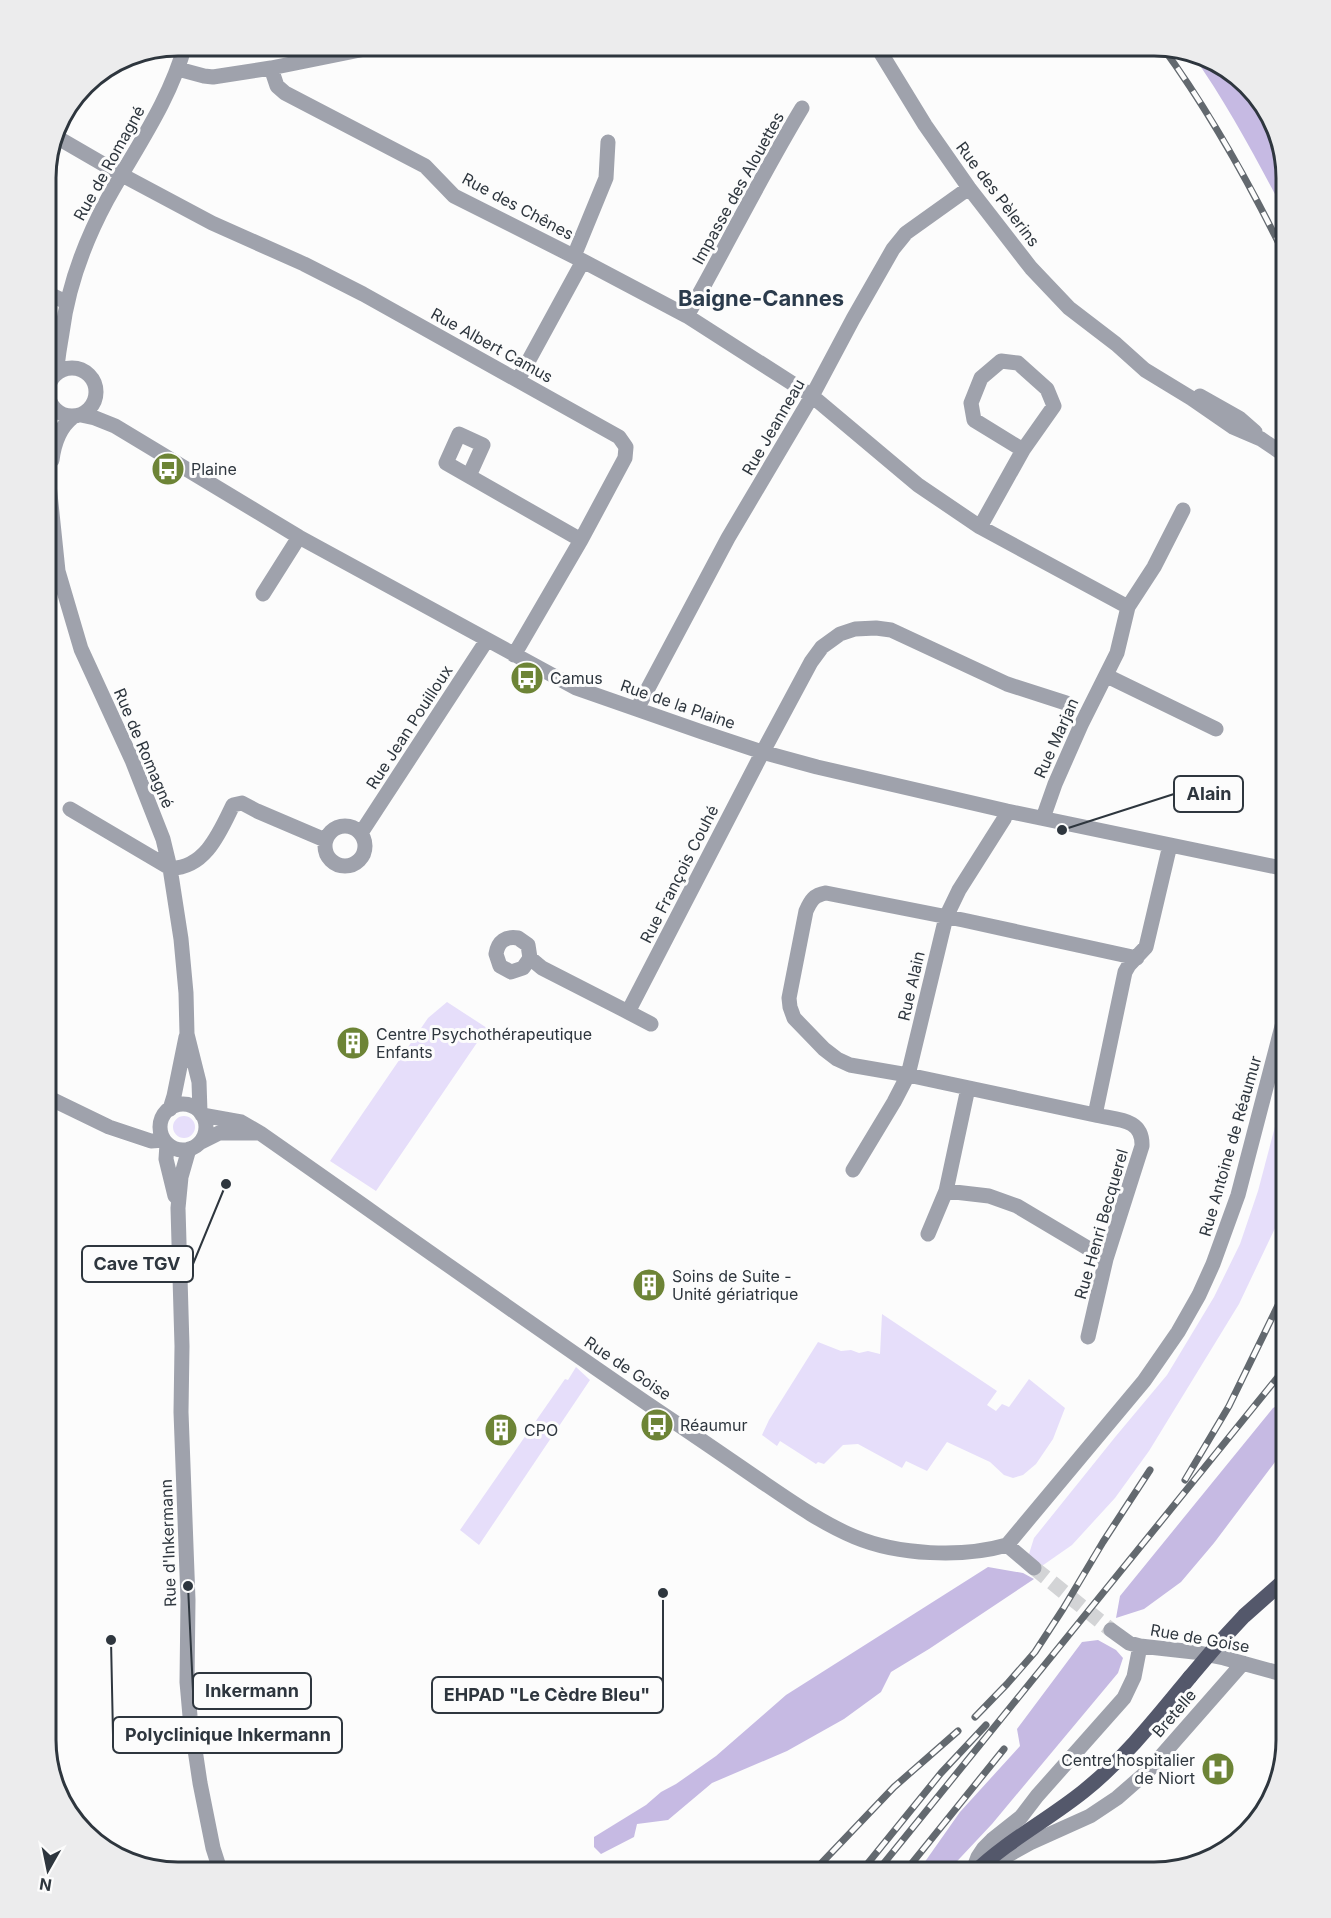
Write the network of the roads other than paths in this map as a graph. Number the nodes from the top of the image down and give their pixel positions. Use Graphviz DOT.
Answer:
graph roads {
  1 [pos="182,56"];
  2 [pos="318,56"];
  3 [pos="883,56"];
  4 [pos="271,68"];
  5 [pos="178,69"];
  6 [pos="802,108"];
  7 [pos="62,140"];
  8 [pos="608,142"];
  9 [pos="123,175"];
  10 [pos="969,188"];
  11 [pos="578,258"];
  12 [pos="56,297"];
  13 [pos="66,302"];
  14 [pos="687,316"];
  15 [pos="62,334"];
  16 [pos="56,359"];
  17 [pos="82,371"];
  18 [pos="56,373"];
  19 [pos="518,380"];
  20 [pos="96,396"];
  21 [pos="812,396"];
  22 [pos="56,409"];
  23 [pos="77,416"];
  24 [pos="115,426"];
  25 [pos="56,443"];
  26 [pos="1276,449"];
  27 [pos="1023,450"];
  28 [pos="469,476"];
  29 [pos="1183,510"];
  30 [pos="980,526"];
  31 [pos="299,537"];
  32 [pos="581,540"];
  33 [pos="56,554"];
  34 [pos="263,594"];
  35 [pos="1128,607"];
  36 [pos="487,640"];
  37 [pos="514,655"];
  38 [pos="1107,676"];
  39 [pos="1066,703"];
  40 [pos="637,709"];
  41 [pos="1216,729"];
  42 [pos="762,752"];
  43 [pos="69,809"];
  44 [pos="1007,811"];
  45 [pos="1043,818"];
  46 [pos="361,832"];
  47 [pos="326,840"];
  48 [pos="1170,845"];
  49 [pos="1276,867"];
  50 [pos="170,868"];
  51 [pos="946,917"];
  52 [pos="530,958"];
  53 [pos="1137,958"];
  54 [pos="628,1012"];
  55 [pos="651,1024"];
  56 [pos="187,1034"];
  57 [pos="1276,1049"];
  58 [pos="908,1075"];
  59 [pos="968,1088"];
  60 [pos="56,1101"];
  61 [pos="201,1113"];
  62 [pos="166,1114"];
  63 [pos="1095,1115"];
  64 [pos="123,1131"];
  65 [pos="260,1133"];
  66 [pos="166,1142"];
  67 [pos="195,1145"];
  68 [pos="853,1170"];
  69 [pos="946,1191"];
  70 [pos="178,1208"];
  71 [pos="928,1234"];
  72 [pos="1106,1259"];
  73 [pos="1088,1337"];
  74 [pos="1007,1545"];
  75 [pos="1034,1568"];
  76 [pos="1276,1588"];
  77 [pos="1111,1630"];
  78 [pos="1140,1646"];
  79 [pos="1243,1663"];
  80 [pos="1276,1672"];
  81 [pos="217,1862"];
  82 [pos="977,1862"];
  83 [pos="987,1862"];
  84 [pos="995,1862"];
  1 -- 5 [label="street, Rue de Romagné"];
  2 -- 4 [label="street"];
  3 -- 10 [label="street, Rue des Pèlerins"];
  4 -- 5 [label="street"];
  4 -- 11 [label="street, Rue des Chênes"];
  5 -- 9 [label="street, Rue de Romagné"];
  6 -- 14 [label="street, Impasse des Alouettes"];
  7 -- 9 [label="street, Rue Albert Camus"];
  8 -- 11 [label="street"];
  9 -- 13 [label="street, Rue de Romagné"];
  9 -- 19 [label="street, Rue Albert Camus"];
  10 -- 21 [label="street, Rue Jeanneau"];
  10 -- 26 [label="street, Rue des Pèlerins"];
  11 -- 14 [label="street, Rue des Chênes"];
  11 -- 19 [label="street"];
  12 -- 13 [label="street"];
  13 -- 15 [label="street, Rue de Romagné"];
  14 -- 21 [label="street, Rue des Chênes"];
  15 -- 16 [label="street, Rue de Romagné"];
  15 -- 17 [label="street"];
  17 -- 18 [label="street"];
  17 -- 20 [label="street"];
  19 -- 32 [label="street, Rue Albert Camus"];
  20 -- 23 [label="street"];
  20 -- 24 [label="street, Rue de la Plaine"];
  21 -- 30 [label="street, Rue des Chênes"];
  21 -- 40 [label="street, Rue Jeanneau"];
  22 -- 23 [label="street"];
  23 -- 24 [label="street, Rue de la Plaine"];
  23 -- 25 [label="street, Rue de Romagné"];
  24 -- 31 [label="street, Rue de la Plaine"];
  27 -- 27 [label="street"];
  27 -- 30 [label="street"];
  28 -- 32 [label="street"];
  29 -- 35 [label="street"];
  30 -- 35 [label="street, Rue des Chênes"];
  31 -- 34 [label="street"];
  31 -- 36 [label="street, Rue de la Plaine"];
  32 -- 37 [label="street, Rue Albert Camus"];
  33 -- 50 [label="street, Rue de Romagné"];
  35 -- 38 [label="street, Rue Marjan"];
  36 -- 37 [label="street, Rue de la Plaine"];
  36 -- 46 [label="street, Rue Jean Pouilloux"];
  37 -- 40 [label="street, Rue de la Plaine"];
  38 -- 41 [label="street"];
  38 -- 45 [label="street, Rue Marjan"];
  39 -- 42 [label="street, Rue François Couhé"];
  40 -- 42 [label="street, Rue de la Plaine"];
  42 -- 44 [label="street, Rue de la Plaine"];
  42 -- 54 [label="street, Rue François Couhé"];
  43 -- 50 [label="street"];
  44 -- 45 [label="street, Rue de la Plaine"];
  44 -- 51 [label="street, Rue Alain"];
  45 -- 48 [label="street, Rue de la Plaine"];
  46 -- 47 [label="street"];
  46 -- 47 [label="street"];
  47 -- 50 [label="street"];
  48 -- 49 [label="street, Rue de la Plaine"];
  48 -- 53 [label="street"];
  50 -- 56 [label="street, Rue de Romagné"];
  51 -- 53 [label="street"];
  51 -- 58 [label="street, Rue Alain"];
  51 -- 58 [label="street"];
  52 -- 54 [label="street"];
  53 -- 63 [label="street"];
  54 -- 55 [label="street"];
  56 -- 61 [label="street, Rue de Romagné"];
  56 -- 62 [label="street, Rue de Romagné"];
  57 -- 74 [label="street, Rue Antoine de Réaumur"];
  58 -- 59 [label="street"];
  58 -- 68 [label="street, Rue Alain"];
  59 -- 63 [label="street"];
  59 -- 69 [label="street"];
  60 -- 64 [label="street"];
  61 -- 62 [label="street"];
  61 -- 65 [label="street, Rue de Goise"];
  61 -- 67 [label="street"];
  62 -- 64 [label="street"];
  62 -- 66 [label="street"];
  63 -- 72 [label="street, Rue Henri Becquerel"];
  64 -- 66 [label="street"];
  65 -- 67 [label="street"];
  65 -- 74 [label="street, Rue de Goise"];
  66 -- 67 [label="street"];
  66 -- 70 [label="street, Rue d'Inkermann"];
  67 -- 70 [label="street, Rue d'Inkermann"];
  69 -- 71 [label="street"];
  69 -- 72 [label="street"];
  70 -- 81 [label="street, Rue d'Inkermann"];
  72 -- 73 [label="street, Rue Henri Becquerel"];
  74 -- 75 [label="street"];
  76 -- 83 [label="main road, bridge"];
  77 -- 78 [label="street, Rue de Goise"];
  78 -- 79 [label="street, Rue de Goise"];
  78 -- 82 [label="street"];
  79 -- 80 [label="street, Rue de Goise"];
  79 -- 84 [label="street, Bretelle"];
}
